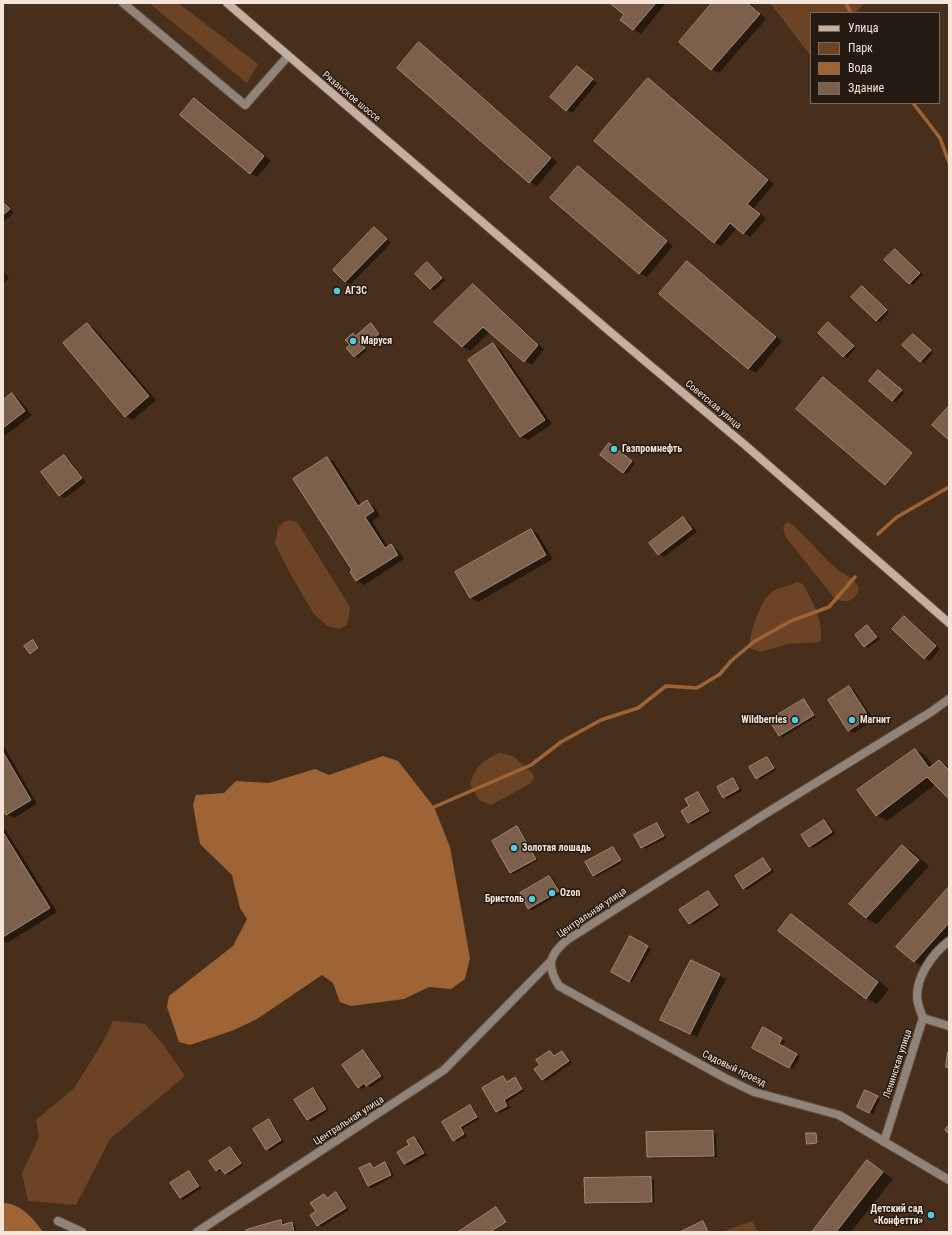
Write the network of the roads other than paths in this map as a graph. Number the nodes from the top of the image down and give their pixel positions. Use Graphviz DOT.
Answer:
graph roads {
  1 [pos="123,3"];
  2 [pos="227,3"];
  3 [pos="288,56"];
  4 [pos="463,205"];
  5 [pos="949,623"];
  6 [pos="949,699"];
  7 [pos="949,941"];
  8 [pos="550,962"];
  9 [pos="923,1018"];
  10 [pos="949,1026"];
  11 [pos="884,1142"];
  12 [pos="949,1180"];
  13 [pos="58,1221"];
  14 [pos="82,1232"];
  15 [pos="197,1232"];
  1 -- 3 [label="street"];
  2 -- 3 [label="main road, Рязанское шоссе"];
  3 -- 4 [label="main road, Рязанское шоссе"];
  4 -- 5 [label="main road, Советская улица"];
  6 -- 8 [label="street, Центральная улица"];
  7 -- 9 [label="street"];
  8 -- 11 [label="street, Садовый проезд"];
  8 -- 15 [label="street, Центральная улица"];
  9 -- 10 [label="street"];
  9 -- 11 [label="street, Ленинская улица"];
  11 -- 12 [label="street, Садовый проезд"];
  13 -- 14 [label="street"];
}
